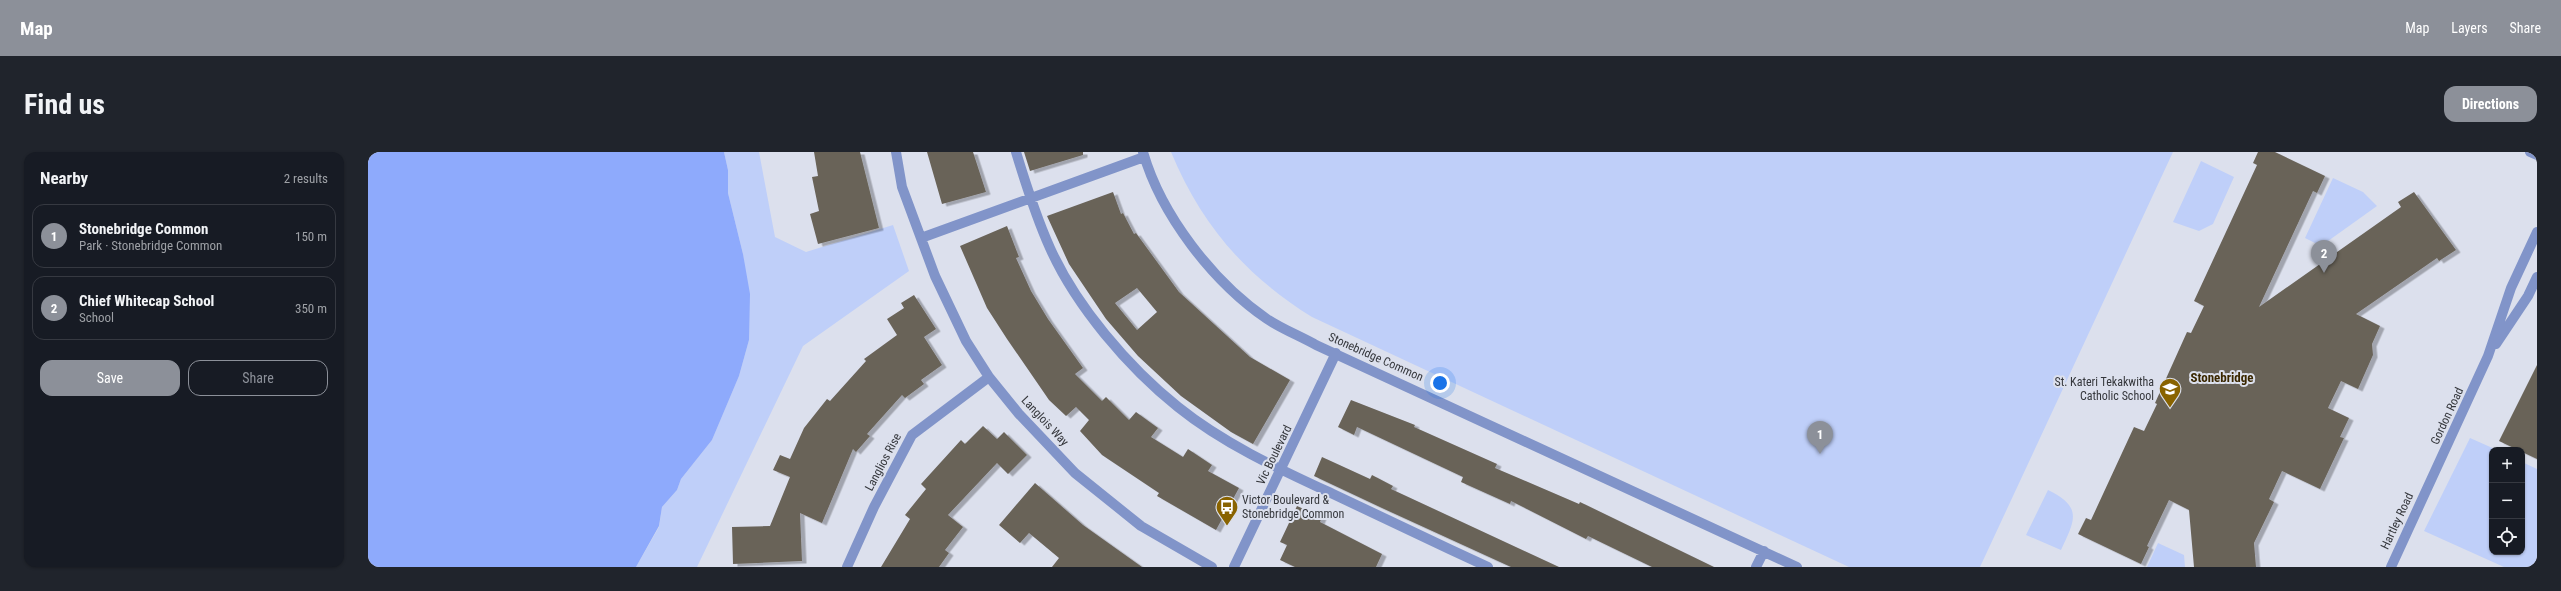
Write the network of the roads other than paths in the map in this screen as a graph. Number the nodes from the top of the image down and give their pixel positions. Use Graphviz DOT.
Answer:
graph roads {
  1 [pos="896,152"];
  2 [pos="1016,152"];
  3 [pos="2530,152"];
  4 [pos="1144,154"];
  5 [pos="2537,155"];
  6 [pos="1030,198"];
  7 [pos="2537,232"];
  8 [pos="921,238"];
  9 [pos="2537,277"];
  10 [pos="1336,353"];
  11 [pos="2488,356"];
  12 [pos="989,377"];
  13 [pos="1282,469"];
  14 [pos="2428,487"];
  15 [pos="1764,551"];
  16 [pos="847,567"];
  17 [pos="1212,567"];
  18 [pos="1234,567"];
  19 [pos="1488,567"];
  20 [pos="1756,567"];
  21 [pos="1797,567"];
  22 [pos="2391,567"];
  1 -- 8 [label="street, Langlois Way"];
  2 -- 6 [label="street"];
  3 -- 5 [label="street"];
  4 -- 6 [label="street"];
  4 -- 10 [label="street, Stonebridge Common"];
  6 -- 8 [label="street"];
  6 -- 13 [label="street"];
  7 -- 11 [label="street, Gordon Road"];
  8 -- 12 [label="street, Langlois Way"];
  9 -- 11 [label="street, Gordon Road"];
  10 -- 13 [label="street, Vic Boulevard"];
  10 -- 15 [label="street, Stonebridge Common"];
  11 -- 14 [label="street, Gordon Road"];
  12 -- 16 [label="street, Langlios Rise"];
  12 -- 17 [label="street, Langlois Way"];
  13 -- 18 [label="street, Vic Boulevard"];
  13 -- 19 [label="street"];
  14 -- 22 [label="street, Hartley Road"];
  15 -- 20 [label="street"];
  15 -- 21 [label="street, Stonebridge Common"];
}
